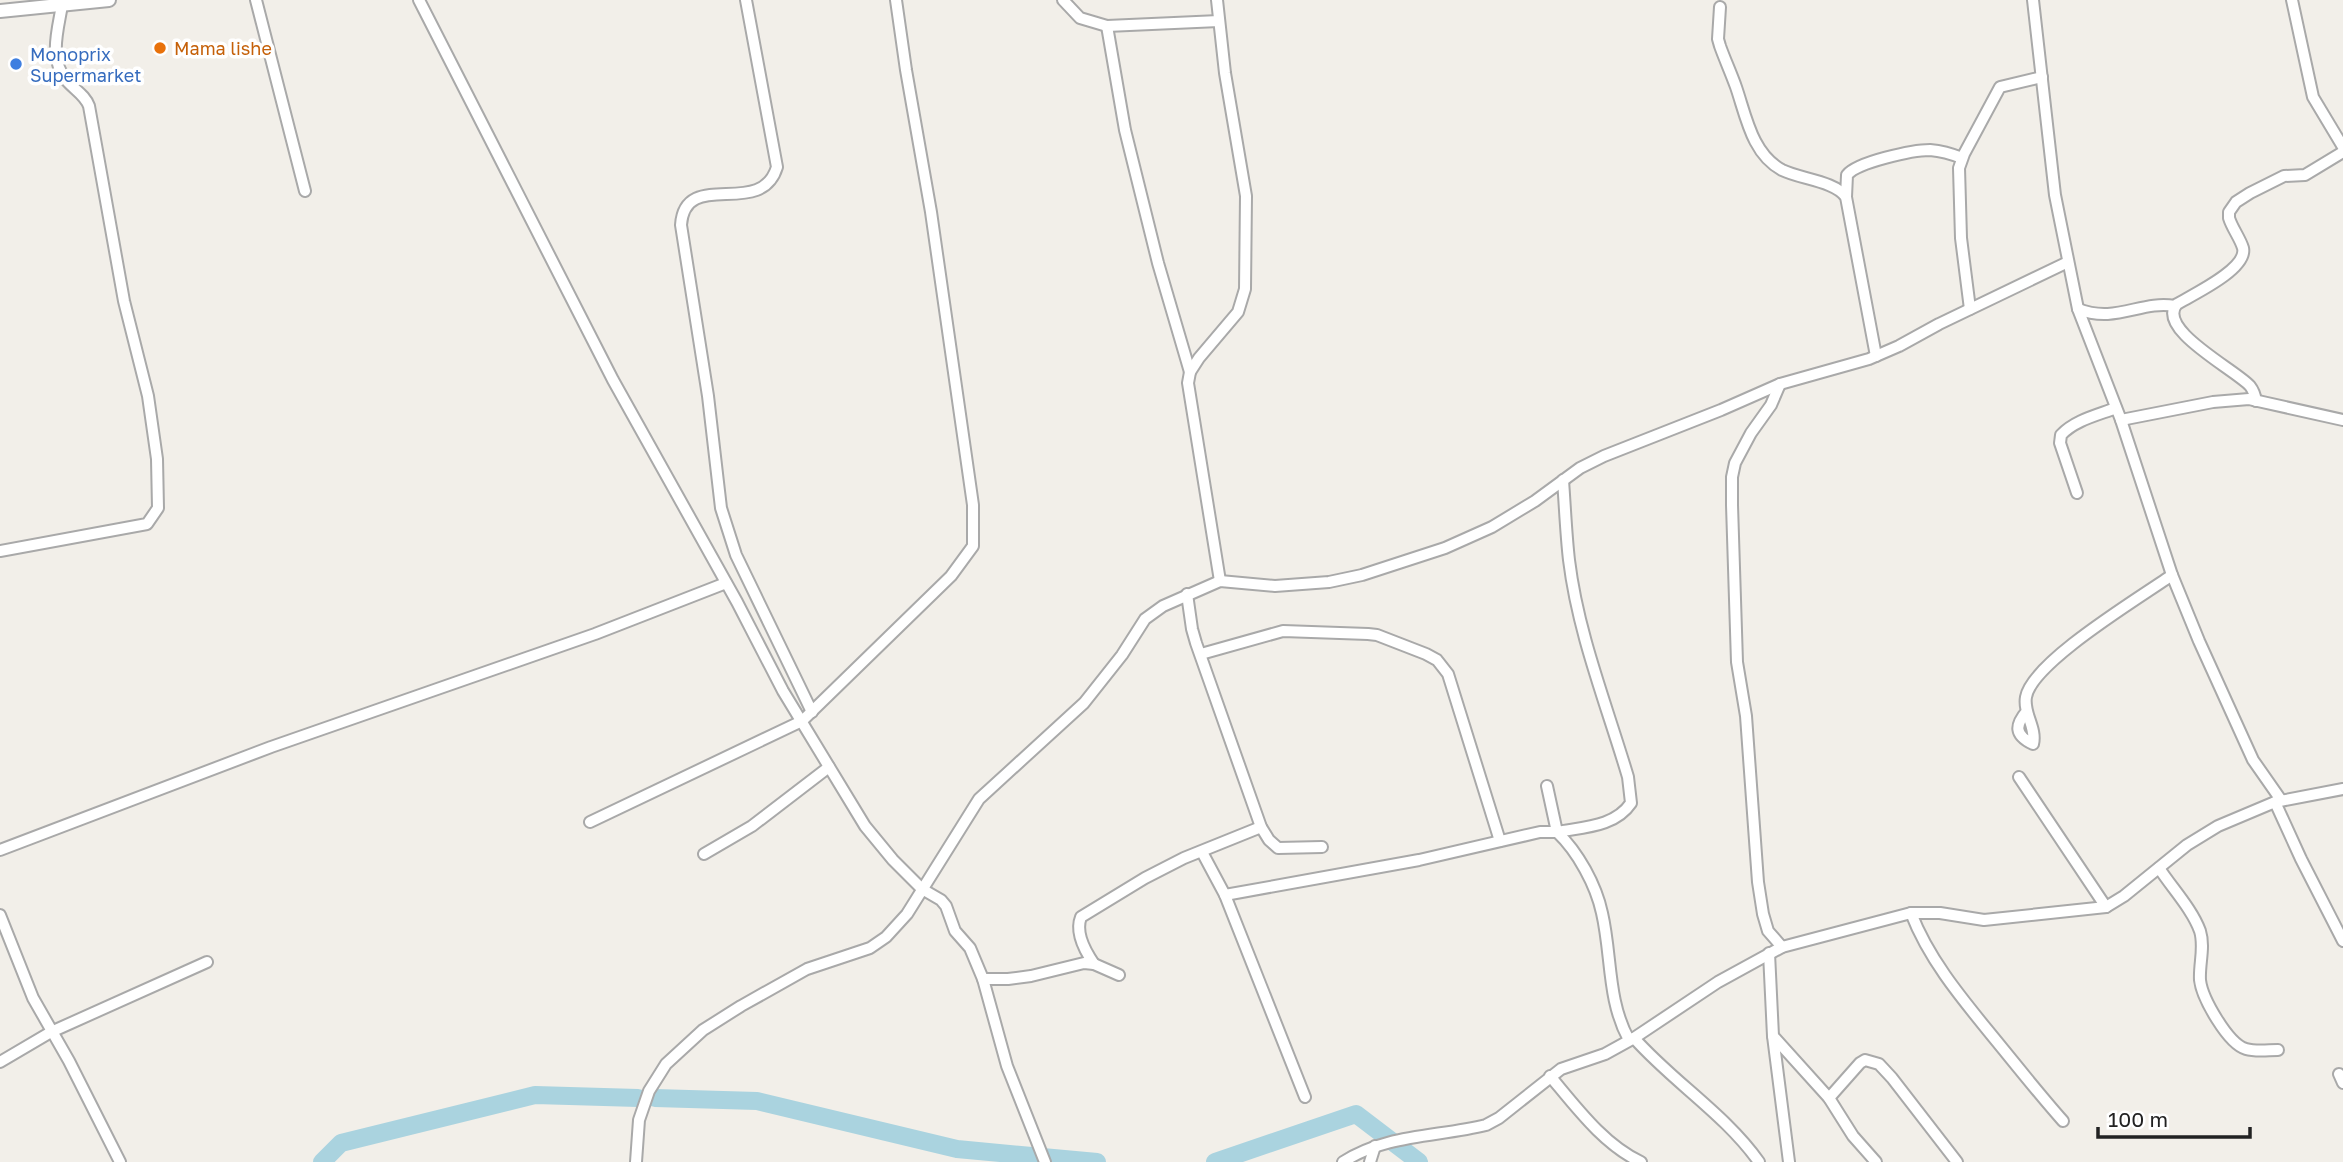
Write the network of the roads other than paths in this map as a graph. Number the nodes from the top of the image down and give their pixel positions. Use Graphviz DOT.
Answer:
graph roads {
  1 [pos="109,0"];
  2 [pos="256,0"];
  3 [pos="419,0"];
  4 [pos="746,0"];
  5 [pos="896,0"];
  6 [pos="1063,0"];
  7 [pos="1217,0"];
  8 [pos="2033,0"];
  9 [pos="2292,0"];
  10 [pos="62,5"];
  11 [pos="1720,7"];
  12 [pos="0,11"];
  13 [pos="1219,21"];
  14 [pos="1107,26"];
  15 [pos="2042,77"];
  16 [pos="2343,149"];
  17 [pos="1962,158"];
  18 [pos="305,191"];
  19 [pos="1846,197"];
  20 [pos="2068,262"];
  21 [pos="2175,306"];
  22 [pos="1970,309"];
  23 [pos="2078,309"];
  24 [pos="1876,356"];
  25 [pos="1190,372"];
  26 [pos="1780,384"];
  27 [pos="2256,401"];
  28 [pos="2116,408"];
  29 [pos="2121,420"];
  30 [pos="2343,420"];
  31 [pos="1563,481"];
  32 [pos="2077,493"];
  33 [pos="0,551"];
  34 [pos="2172,575"];
  35 [pos="1220,581"];
  36 [pos="726,583"];
  37 [pos="1187,594"];
  38 [pos="1200,654"];
  39 [pos="2027,711"];
  40 [pos="812,712"];
  41 [pos="802,721"];
  42 [pos="829,767"];
  43 [pos="2019,778"];
  44 [pos="1547,786"];
  45 [pos="2343,789"];
  46 [pos="2278,801"];
  47 [pos="590,822"];
  48 [pos="1261,827"];
  49 [pos="1557,832"];
  50 [pos="1500,841"];
  51 [pos="1322,846"];
  52 [pos="0,850"];
  53 [pos="1202,852"];
  54 [pos="704,854"];
  55 [pos="2159,868"];
  56 [pos="922,889"];
  57 [pos="1225,895"];
  58 [pos="2106,907"];
  59 [pos="1911,914"];
  60 [pos="0,915"];
  61 [pos="2343,941"];
  62 [pos="1783,947"];
  63 [pos="1769,953"];
  64 [pos="207,962"];
  65 [pos="1094,964"];
  66 [pos="1119,975"];
  67 [pos="984,979"];
  68 [pos="51,1032"];
  69 [pos="1773,1036"];
  70 [pos="1632,1039"];
  71 [pos="2278,1050"];
  72 [pos="0,1062"];
  73 [pos="1550,1076"];
  74 [pos="1305,1097"];
  75 [pos="1829,1098"];
  76 [pos="2063,1121"];
  77 [pos="1375,1146"];
  78 [pos="120,1162"];
  79 [pos="635,1162"];
  80 [pos="648,1162"];
  81 [pos="1045,1162"];
  82 [pos="1343,1162"];
  83 [pos="1370,1162"];
  84 [pos="1641,1162"];
  85 [pos="1759,1162"];
  86 [pos="1789,1162"];
  87 [pos="1876,1162"];
  88 [pos="1957,1162"];
  1 -- 10 [label="street"];
  2 -- 18 [label="street"];
  3 -- 36 [label="street"];
  4 -- 40 [label="street"];
  5 -- 40 [label="street"];
  6 -- 14 [label="street"];
  7 -- 13 [label="street"];
  8 -- 15 [label="street"];
  9 -- 16 [label="street"];
  10 -- 12 [label="street"];
  10 -- 33 [label="street"];
  11 -- 19 [label="street"];
  13 -- 14 [label="street"];
  13 -- 25 [label="street"];
  14 -- 25 [label="street"];
  15 -- 17 [label="street"];
  15 -- 20 [label="street"];
  16 -- 21 [label="street"];
  17 -- 19 [label="street"];
  17 -- 22 [label="street"];
  19 -- 24 [label="street"];
  20 -- 22 [label="street"];
  20 -- 23 [label="street"];
  21 -- 23 [label="street"];
  21 -- 27 [label="street"];
  22 -- 24 [label="street"];
  23 -- 28 [label="street"];
  24 -- 26 [label="street"];
  25 -- 35 [label="street"];
  26 -- 31 [label="street"];
  26 -- 62 [label="street"];
  27 -- 29 [label="street"];
  27 -- 30 [label="street"];
  28 -- 29 [label="street"];
  28 -- 32 [label="street"];
  29 -- 34 [label="street"];
  31 -- 35 [label="street"];
  31 -- 49 [label="street"];
  34 -- 39 [label="street"];
  34 -- 46 [label="street"];
  35 -- 37 [label="street"];
  36 -- 41 [label="street"];
  36 -- 52 [label="street"];
  37 -- 38 [label="street"];
  37 -- 56 [label="street"];
  38 -- 48 [label="street"];
  38 -- 50 [label="street"];
  40 -- 41 [label="street"];
  41 -- 42 [label="street"];
  41 -- 47 [label="street"];
  42 -- 54 [label="street"];
  42 -- 56 [label="street"];
  43 -- 58 [label="street"];
  44 -- 49 [label="street"];
  45 -- 46 [label="street"];
  46 -- 55 [label="street"];
  46 -- 61 [label="street"];
  48 -- 51 [label="street"];
  48 -- 53 [label="street"];
  49 -- 50 [label="street"];
  49 -- 70 [label="street"];
  50 -- 57 [label="street"];
  53 -- 57 [label="street"];
  53 -- 65 [label="street"];
  55 -- 58 [label="street"];
  55 -- 71 [label="street"];
  56 -- 67 [label="street"];
  56 -- 79 [label="street"];
  57 -- 74 [label="street"];
  58 -- 59 [label="street"];
  59 -- 62 [label="street"];
  59 -- 76 [label="street"];
  60 -- 68 [label="street"];
  62 -- 63 [label="street"];
  63 -- 69 [label="street"];
  63 -- 70 [label="street"];
  64 -- 68 [label="street"];
  65 -- 66 [label="street"];
  65 -- 67 [label="street"];
  67 -- 81 [label="street"];
  68 -- 72 [label="street"];
  68 -- 78 [label="street"];
  69 -- 75 [label="street"];
  69 -- 86 [label="street"];
  70 -- 73 [label="street"];
  70 -- 85 [label="street"];
  73 -- 77 [label="street"];
  73 -- 84 [label="street"];
  75 -- 87 [label="street"];
  75 -- 88 [label="street"];
  77 -- 82 [label="street"];
  77 -- 83 [label="street"];
  79 -- 80 [label="street"];
}
